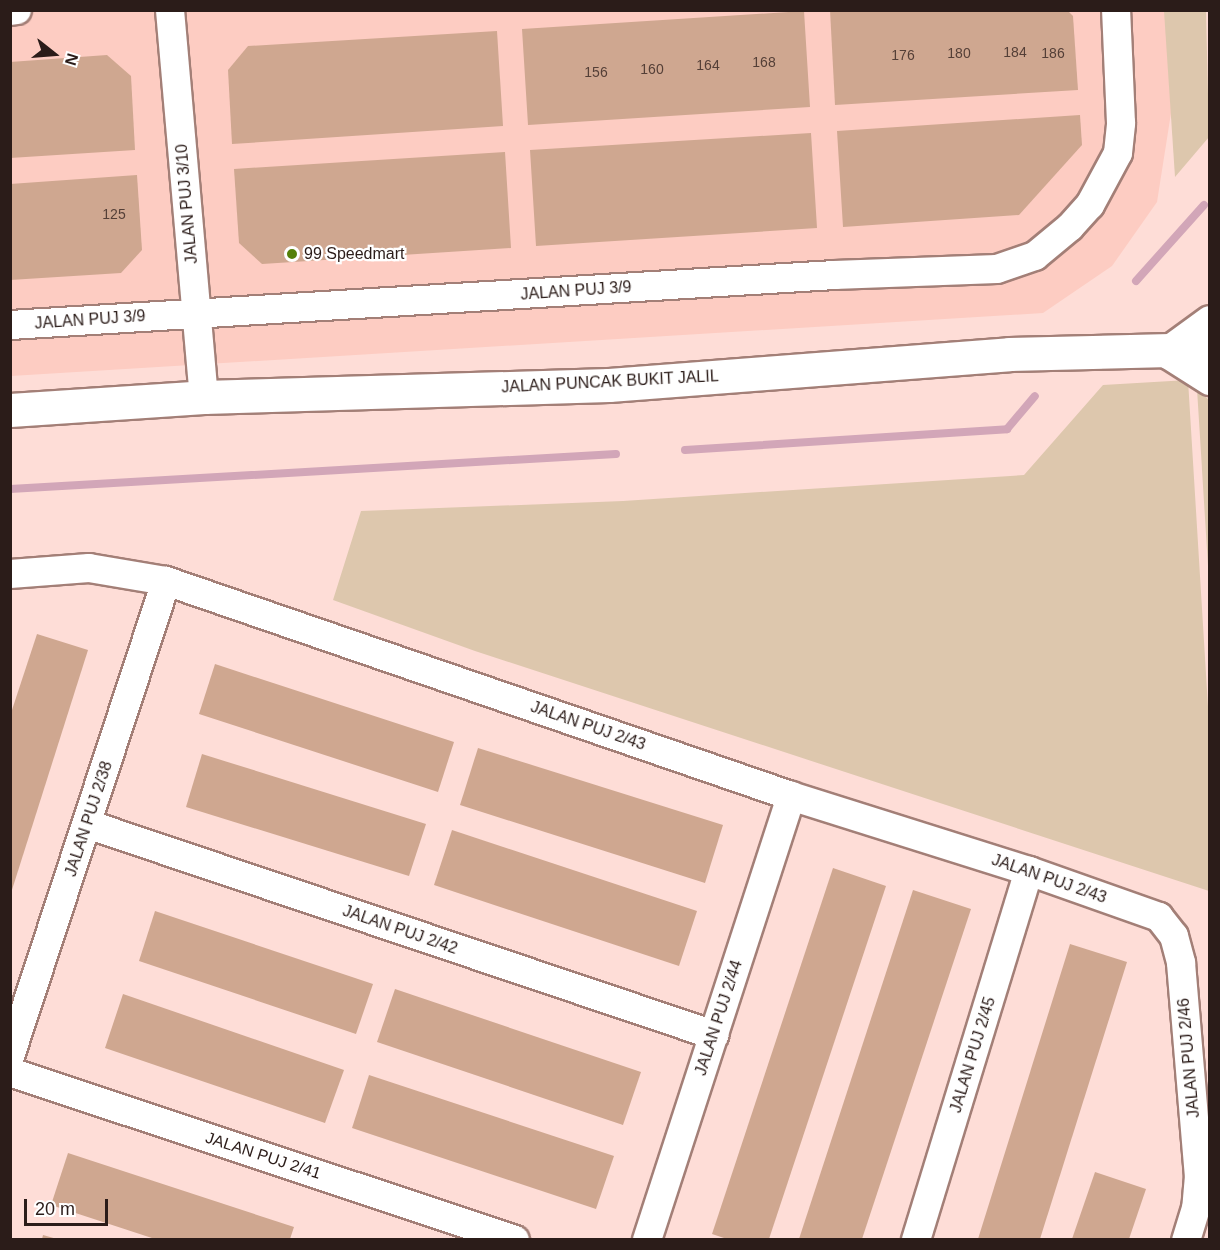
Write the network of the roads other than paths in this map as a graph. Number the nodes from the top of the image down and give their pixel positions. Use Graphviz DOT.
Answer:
graph roads {
  1 [pos="17,10"];
  2 [pos="170,10"];
  3 [pos="1116,10"];
  4 [pos="10,11"];
  5 [pos="196,313"];
  6 [pos="1209,322"];
  7 [pos="10,326"];
  8 [pos="1209,349"];
  9 [pos="1169,352"];
  10 [pos="1209,378"];
  11 [pos="204,398"];
  12 [pos="10,410"];
  13 [pos="10,574"];
  14 [pos="166,581"];
  15 [pos="791,796"];
  16 [pos="87,824"];
  17 [pos="1029,871"];
  18 [pos="1159,917"];
  19 [pos="714,1035"];
  20 [pos="10,1056"];
  21 [pos="10,1072"];
  22 [pos="656,1237"];
  23 [pos="515,1239"];
  24 [pos="916,1239"];
  25 [pos="1186,1239"];
  1 -- 4 [label="street"];
  2 -- 5 [label="street, JALAN PUJ 3/10"];
  3 -- 5 [label="street, JALAN PUJ 3/9"];
  5 -- 7 [label="street, JALAN PUJ 3/9"];
  5 -- 11 [label="street, JALAN PUJ 3/10"];
  6 -- 9 [label="street"];
  8 -- 9 [label="street, JALAN PUNCAK BUKIT JALIL"];
  9 -- 10 [label="street"];
  9 -- 11 [label="street, JALAN PUNCAK BUKIT JALIL"];
  11 -- 12 [label="street, JALAN PUNCAK BUKIT JALIL"];
  13 -- 14 [label="street, JALAN PUJ 2/43"];
  14 -- 15 [label="street, JALAN PUJ 2/43"];
  14 -- 16 [label="street, JALAN PUJ 2/38"];
  15 -- 17 [label="street, JALAN PUJ 2/43"];
  15 -- 19 [label="street, JALAN PUJ 2/44"];
  16 -- 19 [label="street, JALAN PUJ 2/42"];
  16 -- 20 [label="street, JALAN PUJ 2/38"];
  17 -- 18 [label="street, JALAN PUJ 2/43"];
  17 -- 24 [label="street, JALAN PUJ 2/45"];
  18 -- 25 [label="street, JALAN PUJ 2/46"];
  19 -- 22 [label="street, JALAN PUJ 2/44"];
  21 -- 23 [label="street, JALAN PUJ 2/41"];
}
